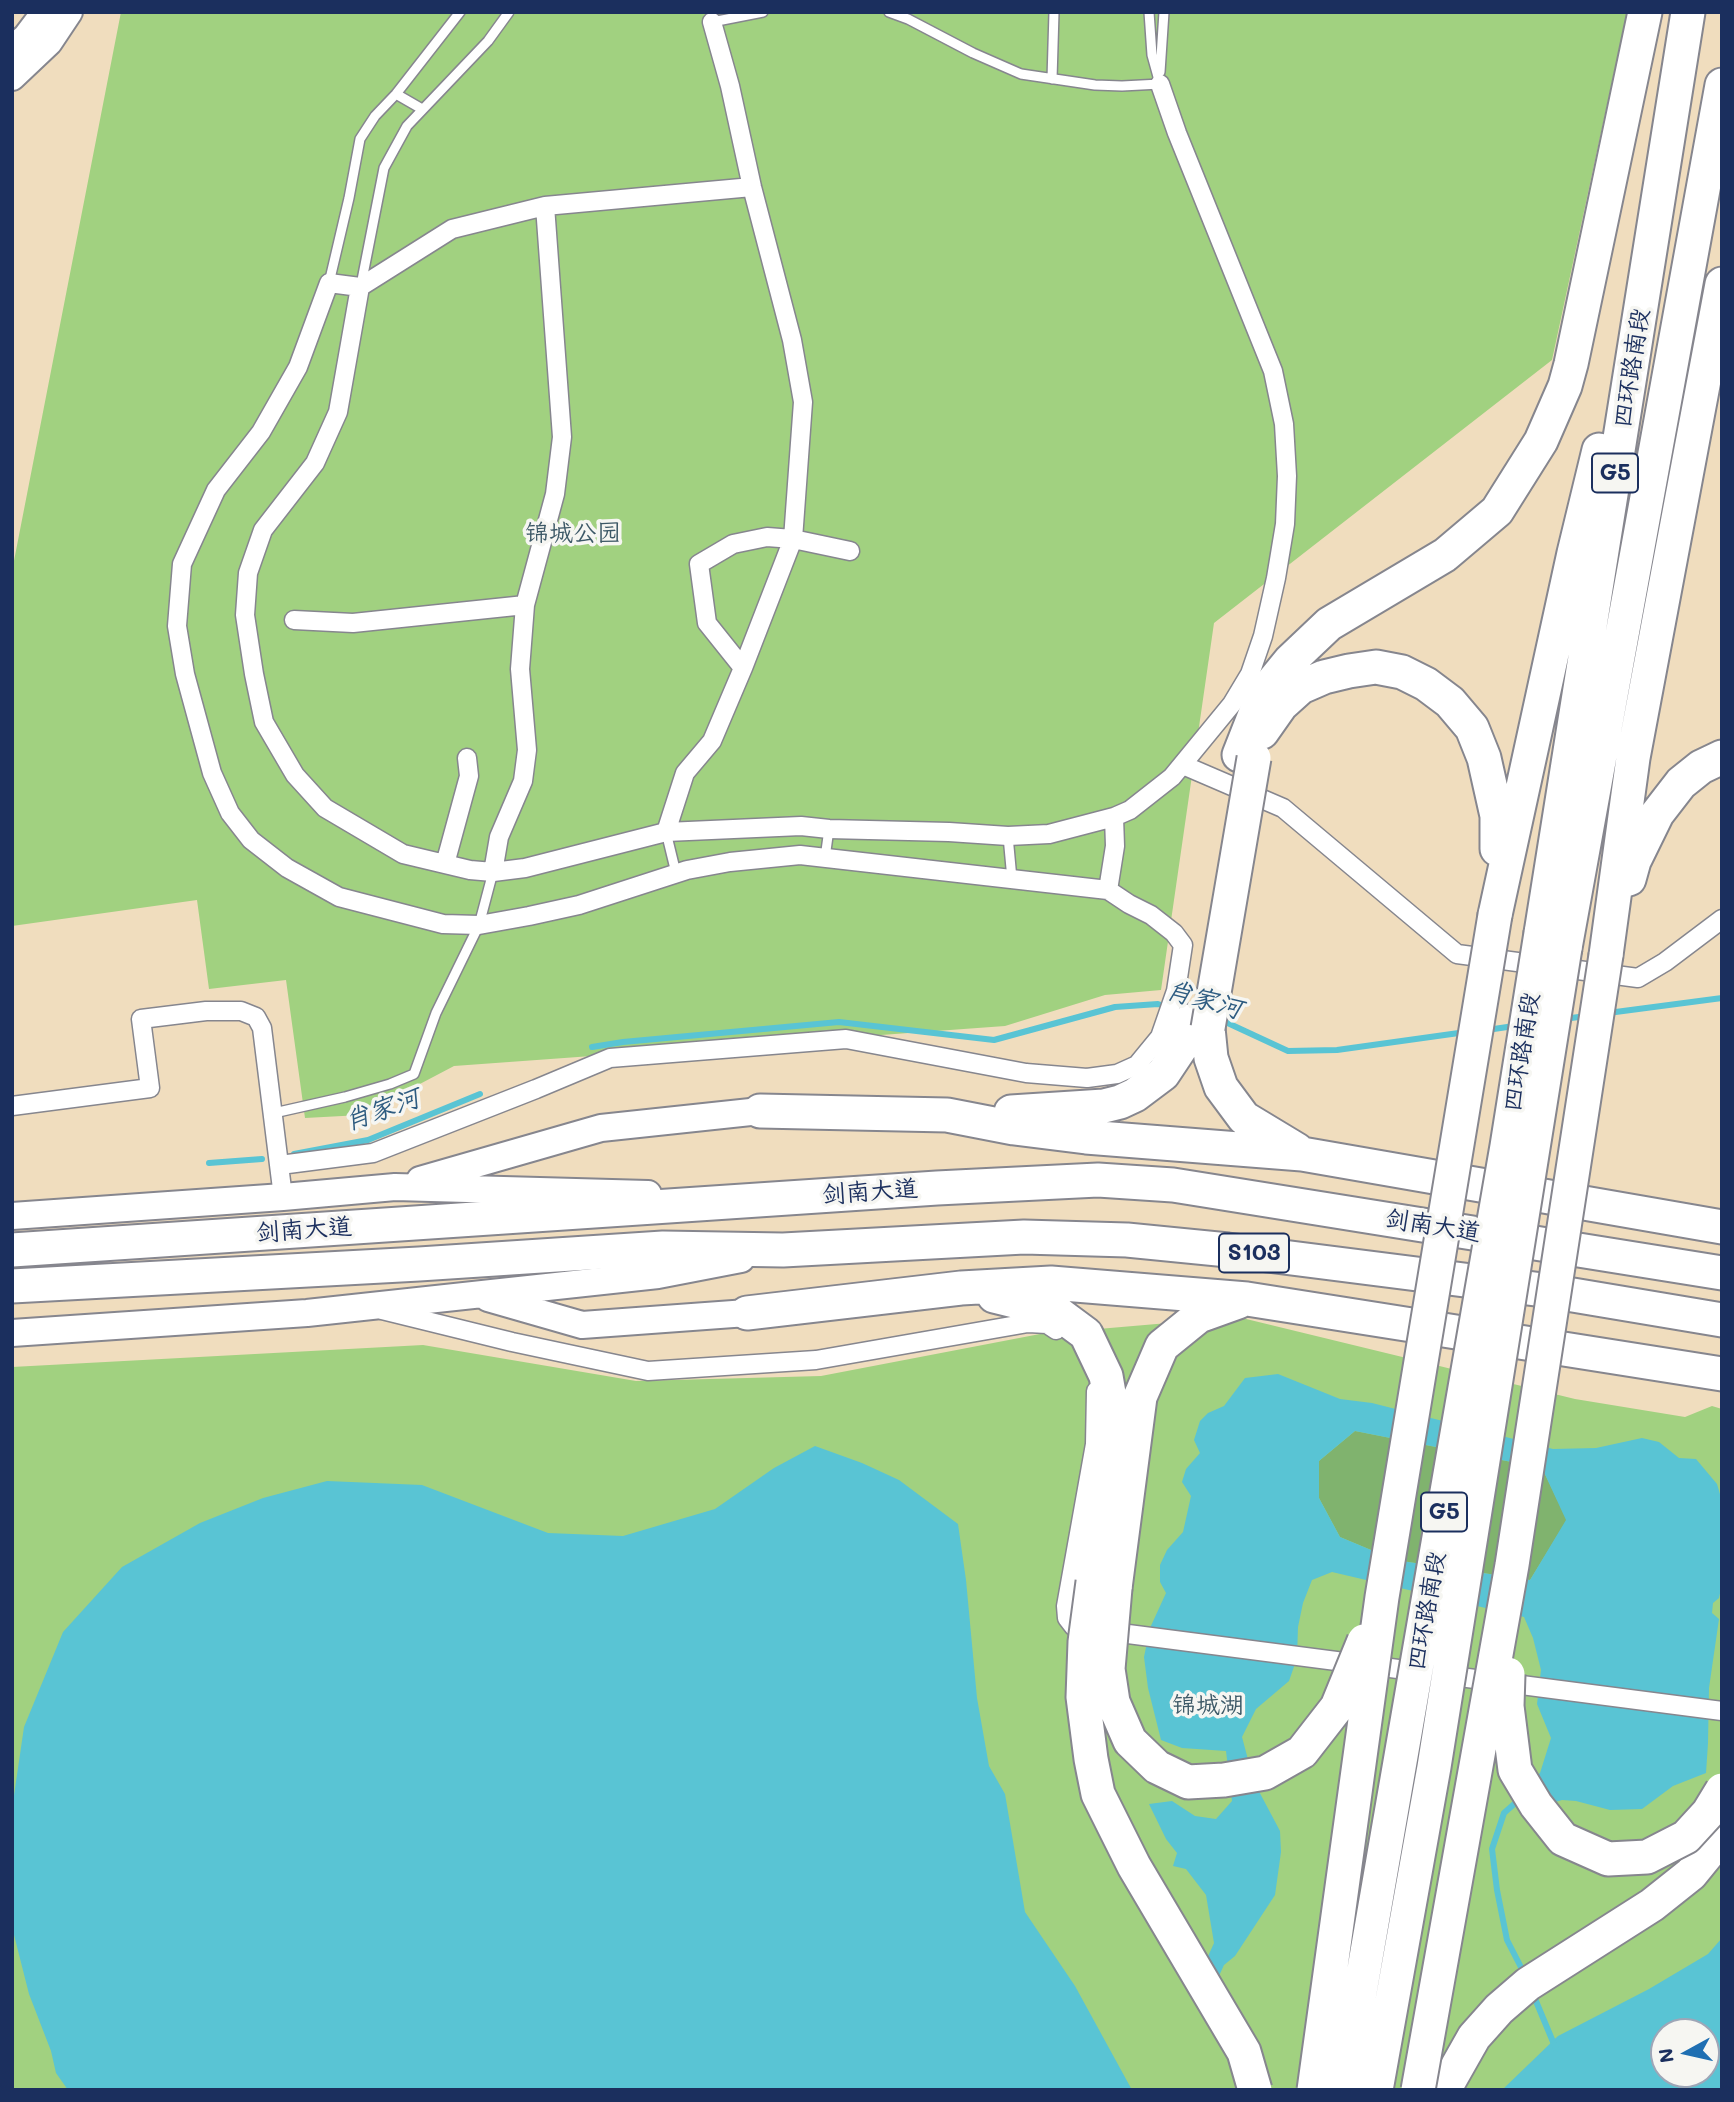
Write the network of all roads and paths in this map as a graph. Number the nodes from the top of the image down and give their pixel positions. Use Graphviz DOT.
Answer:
graph roads {
  1 [pos="46,12"];
  2 [pos="69,12"];
  3 [pos="460,12"];
  4 [pos="509,12"];
  5 [pos="763,12"];
  6 [pos="889,12"];
  7 [pos="1054,12"];
  8 [pos="1149,12"];
  9 [pos="1164,12"];
  10 [pos="1645,12"];
  11 [pos="1688,12"];
  12 [pos="712,22"];
  13 [pos="12,49"];
  14 [pos="12,76"];
  15 [pos="1052,79"];
  16 [pos="1160,84"];
  17 [pos="1722,85"];
  18 [pos="396,94"];
  19 [pos="422,109"];
  20 [pos="752,187"];
  21 [pos="545,206"];
  22 [pos="1657,209"];
  23 [pos="329,283"];
  24 [pos="1722,284"];
  25 [pos="360,287"];
  26 [pos="1714,319"];
  27 [pos="1722,394"];
  28 [pos="793,539"];
  29 [pos="850,551"];
  30 [pos="525,605"];
  31 [pos="294,620"];
  32 [pos="743,668"];
  33 [pos="1247,757"];
  34 [pos="1722,757"];
  35 [pos="467,758"];
  36 [pos="1183,765"];
  37 [pos="1114,817"];
  38 [pos="829,829"];
  39 [pos="666,831"];
  40 [pos="1007,836"];
  41 [pos="825,858"];
  42 [pos="445,864"];
  43 [pos="493,872"];
  44 [pos="676,873"];
  45 [pos="1012,879"];
  46 [pos="1108,890"];
  47 [pos="1494,915"];
  48 [pos="1722,919"];
  49 [pos="479,925"];
  50 [pos="1553,941"];
  51 [pos="1606,955"];
  52 [pos="1185,1015"];
  53 [pos="12,1106"];
  54 [pos="760,1111"];
  55 [pos="274,1113"];
  56 [pos="947,1115"];
  57 [pos="1302,1154"];
  58 [pos="280,1165"];
  59 [pos="395,1187"];
  60 [pos="283,1197"];
  61 [pos="786,1198"];
  62 [pos="12,1216"];
  63 [pos="1722,1227"];
  64 [pos="12,1250"];
  65 [pos="783,1250"];
  66 [pos="1722,1273"];
  67 [pos="12,1286"];
  68 [pos="961,1288"];
  69 [pos="473,1294"];
  70 [pos="1247,1299"];
  71 [pos="365,1306"];
  72 [pos="747,1313"];
  73 [pos="1722,1320"];
  74 [pos="12,1333"];
  75 [pos="1672,1366"];
  76 [pos="1722,1374"];
  77 [pos="1722,1391"];
  78 [pos="1512,1565"];
  79 [pos="1104,1585"];
  80 [pos="1382,1597"];
  81 [pos="1722,1711"];
  82 [pos="1722,1790"];
  83 [pos="1722,1836"];
  84 [pos="1255,2090"];
  85 [pos="1314,2090"];
  86 [pos="1343,2090"];
  87 [pos="1376,2090"];
  88 [pos="1418,2090"];
  89 [pos="1444,2090"];
  1 -- 13 [label="main road"];
  2 -- 14 [label="main road"];
  3 -- 18 [label="lane"];
  4 -- 19 [label="lane"];
  5 -- 12 [label="lane"];
  6 -- 15 [label="lane"];
  7 -- 15 [label="lane"];
  8 -- 16 [label="lane"];
  9 -- 16 [label="lane"];
  10 -- 33 [label="highway"];
  11 -- 22 [label="highway, 四环路南段 / G5"];
  12 -- 20 [label="street"];
  15 -- 16 [label="lane"];
  16 -- 36 [label="street"];
  17 -- 50 [label="highway, 四环路南段 / G5"];
  18 -- 19 [label="lane"];
  18 -- 23 [label="lane"];
  19 -- 25 [label="lane"];
  20 -- 21 [label="street"];
  20 -- 28 [label="street"];
  21 -- 25 [label="street"];
  21 -- 30 [label="street"];
  22 -- 47 [label="highway"];
  22 -- 50 [label="highway, 四环路南段 / G5"];
  23 -- 25 [label="street"];
  23 -- 49 [label="street"];
  24 -- 26 [label="highway"];
  25 -- 42 [label="street"];
  26 -- 27 [label="highway"];
  26 -- 51 [label="highway"];
  28 -- 29 [label="street"];
  28 -- 32 [label="street"];
  28 -- 32 [label="street"];
  30 -- 31 [label="street"];
  30 -- 43 [label="street"];
  32 -- 39 [label="street"];
  33 -- 47 [label="highway"];
  33 -- 52 [label="highway, bridge"];
  34 -- 51 [label="highway"];
  35 -- 42 [label="street"];
  36 -- 37 [label="street"];
  36 -- 48 [label="street"];
  37 -- 40 [label="street"];
  37 -- 46 [label="street"];
  38 -- 39 [label="street"];
  38 -- 40 [label="street"];
  38 -- 41 [label="lane"];
  39 -- 43 [label="street"];
  39 -- 44 [label="lane"];
  40 -- 45 [label="lane"];
  41 -- 44 [label="street"];
  41 -- 45 [label="street"];
  42 -- 43 [label="street"];
  43 -- 49 [label="lane"];
  44 -- 49 [label="street"];
  45 -- 46 [label="street"];
  46 -- 52 [label="street"];
  47 -- 80 [label="highway, bridge"];
  49 -- 55 [label="lane"];
  50 -- 86 [label="highway, 四环路南段 / G5, bridge"];
  50 -- 87 [label="highway, 四环路南段 / G5, bridge"];
  51 -- 78 [label="highway, bridge"];
  52 -- 56 [label="highway"];
  52 -- 57 [label="highway"];
  52 -- 58 [label="street"];
  53 -- 55 [label="street"];
  54 -- 56 [label="highway"];
  54 -- 59 [label="main road"];
  55 -- 58 [label="street"];
  56 -- 57 [label="highway"];
  57 -- 63 [label="highway"];
  58 -- 60 [label="street"];
  59 -- 60 [label="main road"];
  59 -- 61 [label="main road"];
  60 -- 62 [label="main road"];
  61 -- 64 [label="highway, 剑南大道"];
  61 -- 66 [label="highway, 剑南大道 / S103"];
  65 -- 67 [label="highway, 剑南大道"];
  65 -- 69 [label="main road"];
  65 -- 73 [label="highway, 剑南大道 / S103"];
  68 -- 70 [label="highway"];
  68 -- 72 [label="highway"];
  68 -- 79 [label="highway"];
  69 -- 71 [label="main road"];
  69 -- 72 [label="main road"];
  70 -- 75 [label="highway"];
  70 -- 79 [label="highway"];
  71 -- 74 [label="main road"];
  71 -- 81 [label="street"];
  75 -- 76 [label="highway"];
  75 -- 77 [label="highway"];
  78 -- 82 [label="highway, bridge"];
  78 -- 88 [label="highway, bridge"];
  79 -- 80 [label="highway, bridge"];
  79 -- 84 [label="highway, bridge"];
  80 -- 85 [label="highway, bridge"];
  83 -- 89 [label="highway"];
}
